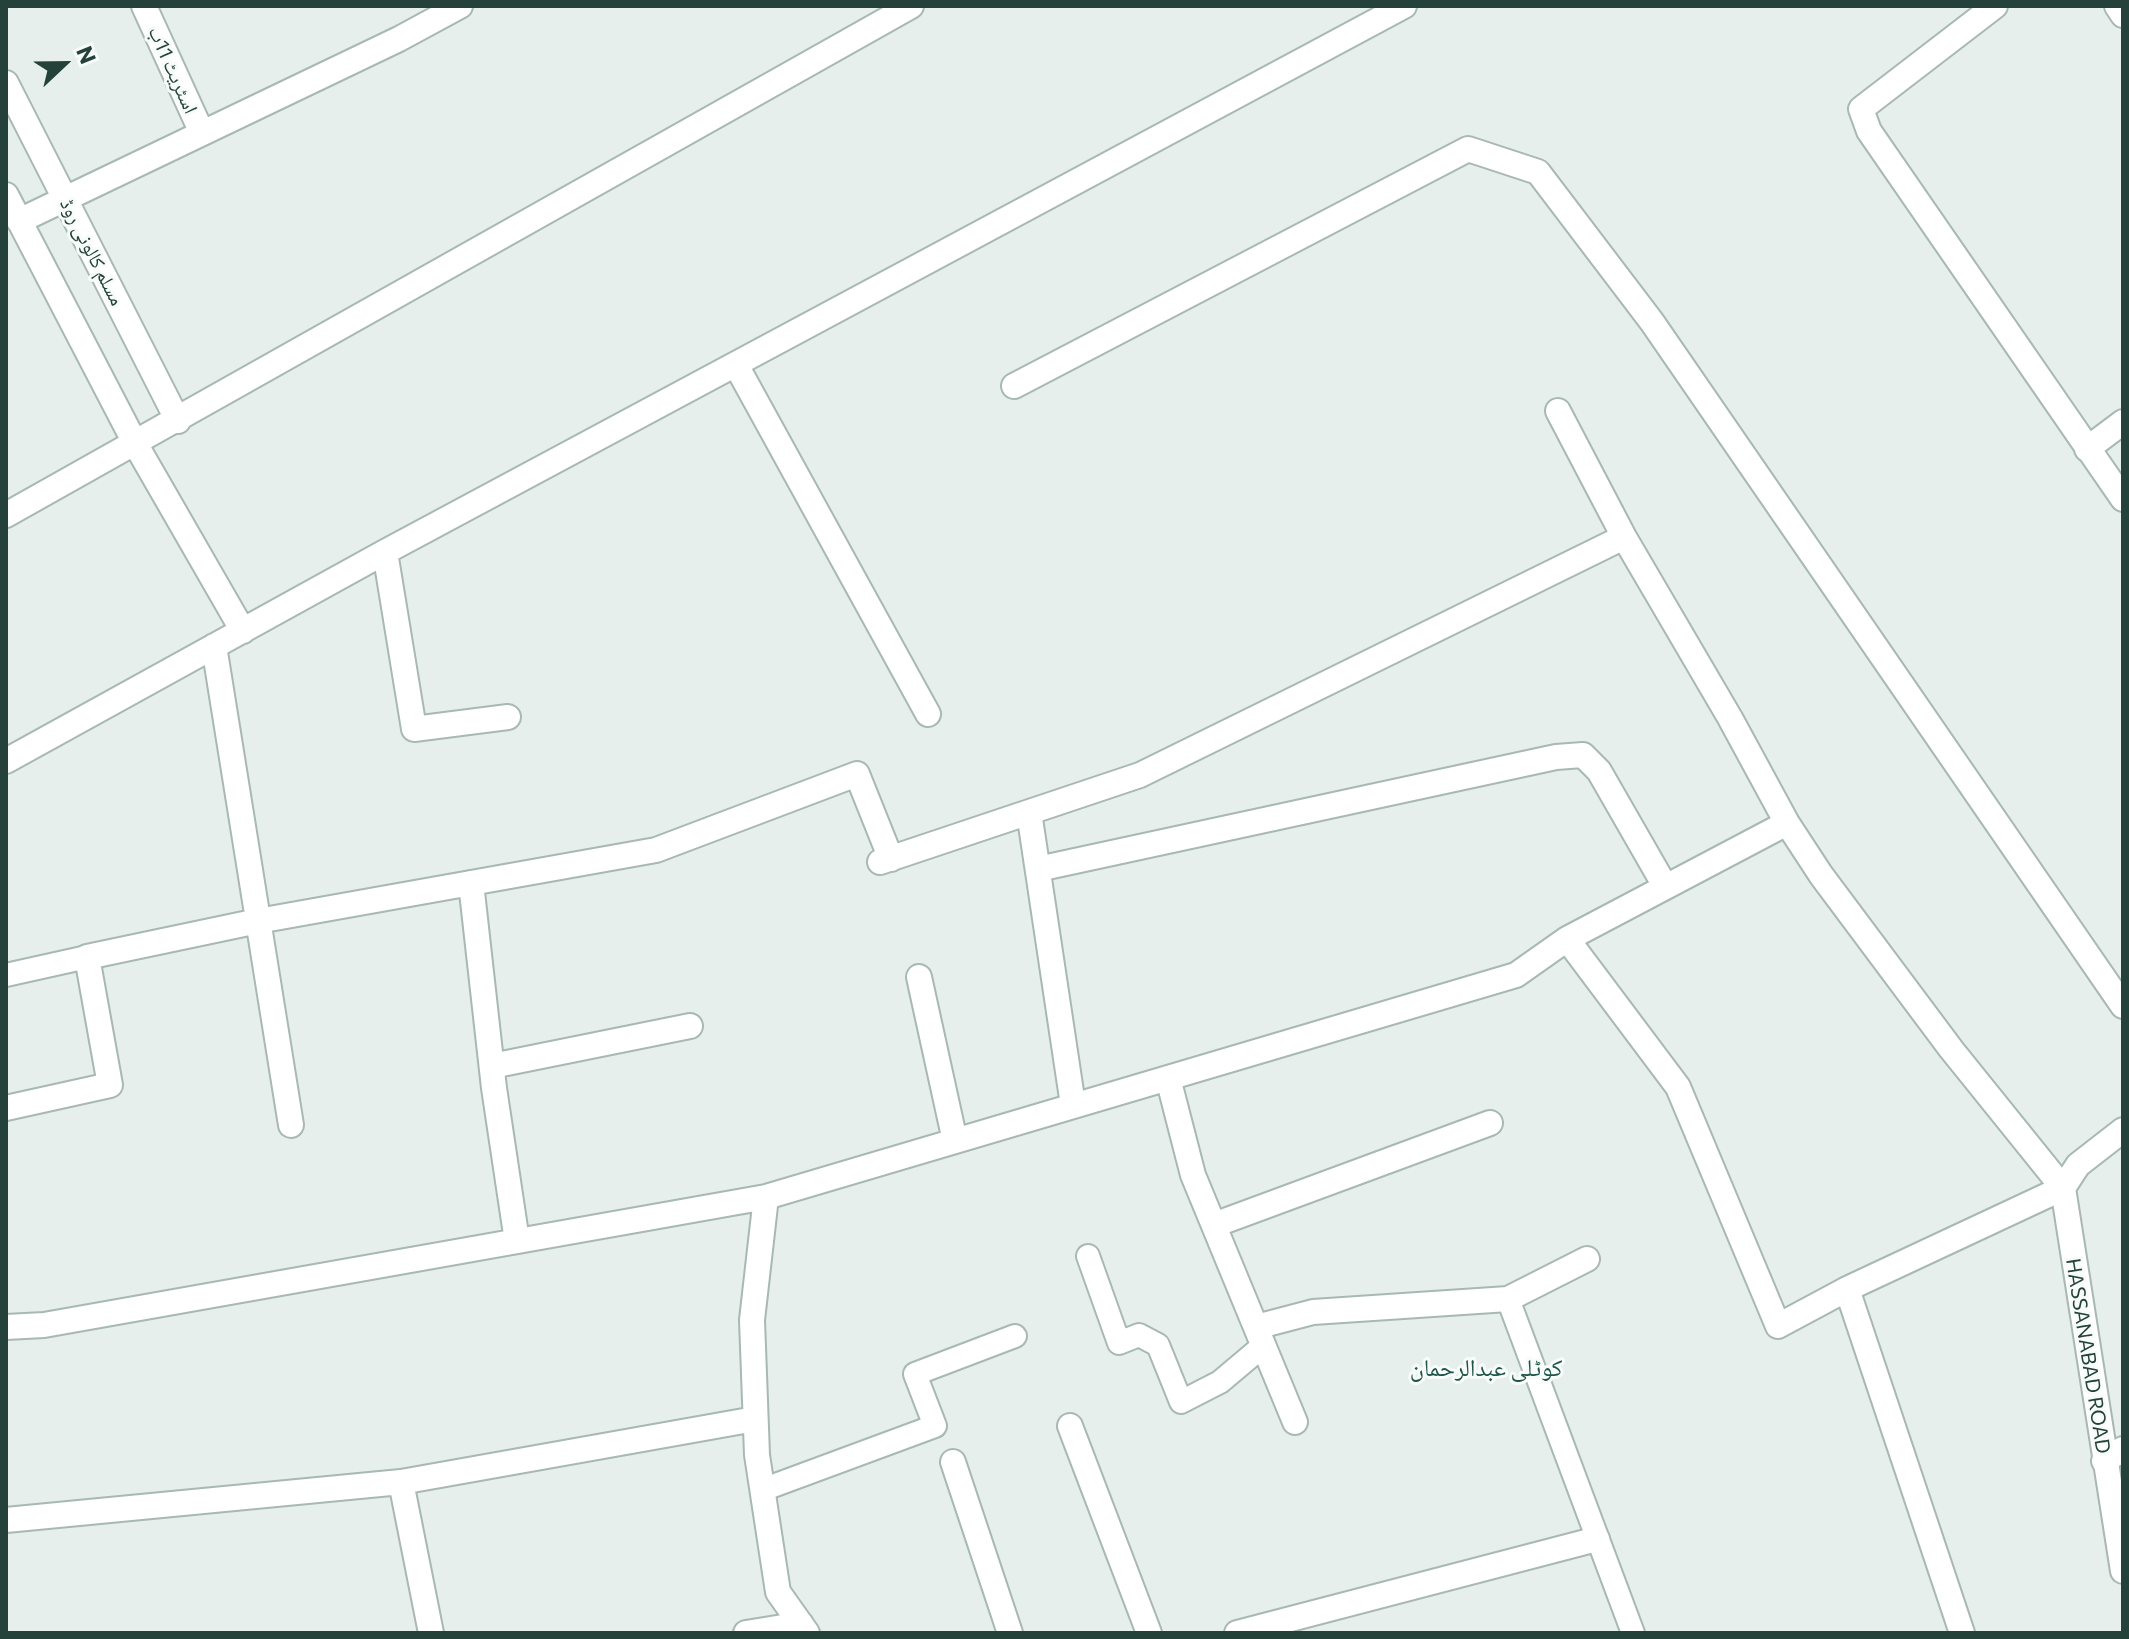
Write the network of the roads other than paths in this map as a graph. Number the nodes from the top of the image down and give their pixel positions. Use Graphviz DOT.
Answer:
graph roads {
  1 [pos="144,6"];
  2 [pos="460,6"];
  3 [pos="911,6"];
  4 [pos="1404,6"];
  5 [pos="1995,6"];
  6 [pos="2117,6"];
  7 [pos="2123,15"];
  8 [pos="6,83"];
  9 [pos="202,133"];
  10 [pos="6,195"];
  11 [pos="65,199"];
  12 [pos="19,221"];
  13 [pos="736,365"];
  14 [pos="1014,386"];
  15 [pos="1558,411"];
  16 [pos="178,421"];
  17 [pos="2123,422"];
  18 [pos="136,445"];
  19 [pos="2087,449"];
  20 [pos="2123,499"];
  21 [pos="6,515"];
  22 [pos="1624,537"];
  23 [pos="385,552"];
  24 [pos="243,631"];
  25 [pos="214,646"];
  26 [pos="928,714"];
  27 [pos="508,717"];
  28 [pos="6,761"];
  29 [pos="1029,812"];
  30 [pos="1787,823"];
  31 [pos="1038,869"];
  32 [pos="471,883"];
  33 [pos="1665,886"];
  34 [pos="258,921"];
  35 [pos="1567,939"];
  36 [pos="87,957"];
  37 [pos="6,975"];
  38 [pos="919,977"];
  39 [pos="2123,1006"];
  40 [pos="690,1026"];
  41 [pos="492,1066"];
  42 [pos="1168,1078"];
  43 [pos="1073,1105"];
  44 [pos="6,1108"];
  45 [pos="1490,1123"];
  46 [pos="291,1125"];
  47 [pos="2123,1130"];
  48 [pos="955,1141"];
  49 [pos="2063,1188"];
  50 [pos="766,1197"];
  51 [pos="1214,1225"];
  52 [pos="517,1241"];
  53 [pos="1088,1256"];
  54 [pos="1587,1259"];
  55 [pos="1847,1289"];
  56 [pos="1508,1299"];
  57 [pos="6,1327"];
  58 [pos="1015,1336"];
  59 [pos="1260,1336"];
  60 [pos="755,1419"];
  61 [pos="1295,1422"];
  62 [pos="1070,1426"];
  63 [pos="2114,1455"];
  64 [pos="953,1462"];
  65 [pos="401,1482"];
  66 [pos="762,1490"];
  67 [pos="6,1520"];
  68 [pos="1597,1539"];
  69 [pos="2123,1571"];
  70 [pos="804,1628"];
  71 [pos="431,1633"];
  72 [pos="746,1633"];
  73 [pos="1010,1633"];
  74 [pos="1149,1633"];
  75 [pos="1237,1633"];
  76 [pos="1633,1633"];
  77 [pos="1962,1633"];
  1 -- 9 [label="street, اسٹریٹ 11ب"];
  2 -- 9 [label="street"];
  3 -- 16 [label="street"];
  4 -- 13 [label="street"];
  5 -- 19 [label="street"];
  6 -- 7 [label="street"];
  8 -- 11 [label="street, مسلم کالونی روڈ"];
  9 -- 11 [label="street"];
  10 -- 12 [label="street"];
  11 -- 12 [label="street"];
  11 -- 16 [label="street, مسلم کالونی روڈ"];
  12 -- 18 [label="street"];
  13 -- 23 [label="street"];
  13 -- 26 [label="street"];
  14 -- 39 [label="street"];
  15 -- 22 [label="street"];
  16 -- 18 [label="street"];
  17 -- 19 [label="street"];
  18 -- 21 [label="street"];
  18 -- 24 [label="street"];
  19 -- 20 [label="street"];
  22 -- 29 [label="street"];
  22 -- 30 [label="street"];
  23 -- 24 [label="street"];
  23 -- 27 [label="street"];
  24 -- 25 [label="street"];
  25 -- 28 [label="street"];
  25 -- 34 [label="street"];
  29 -- 31 [label="street"];
  29 -- 32 [label="street"];
  30 -- 33 [label="street"];
  30 -- 49 [label="street"];
  31 -- 33 [label="street"];
  31 -- 43 [label="street"];
  32 -- 34 [label="street"];
  32 -- 41 [label="street"];
  33 -- 35 [label="street"];
  34 -- 36 [label="street"];
  34 -- 46 [label="street"];
  35 -- 42 [label="street"];
  35 -- 55 [label="street"];
  36 -- 37 [label="lane"];
  36 -- 44 [label="street"];
  38 -- 48 [label="street"];
  40 -- 41 [label="street"];
  41 -- 52 [label="street"];
  42 -- 43 [label="street"];
  42 -- 51 [label="street"];
  43 -- 48 [label="street"];
  45 -- 51 [label="street"];
  47 -- 49 [label="street"];
  48 -- 50 [label="street"];
  49 -- 55 [label="street"];
  49 -- 63 [label="street, HASSANABAD ROAD"];
  50 -- 52 [label="street"];
  50 -- 60 [label="street"];
  51 -- 59 [label="street"];
  52 -- 57 [label="street"];
  53 -- 59 [label="lane"];
  54 -- 56 [label="street"];
  55 -- 77 [label="street"];
  56 -- 59 [label="street"];
  56 -- 68 [label="lane"];
  58 -- 66 [label="lane"];
  59 -- 61 [label="street"];
  60 -- 65 [label="street"];
  60 -- 66 [label="street"];
  62 -- 74 [label="street"];
  63 -- 69 [label="street, HASSANABAD ROAD"];
  64 -- 73 [label="street"];
  65 -- 67 [label="street"];
  65 -- 71 [label="street"];
  66 -- 70 [label="street"];
  68 -- 75 [label="street"];
  68 -- 76 [label="lane"];
  70 -- 72 [label="street"];
}
